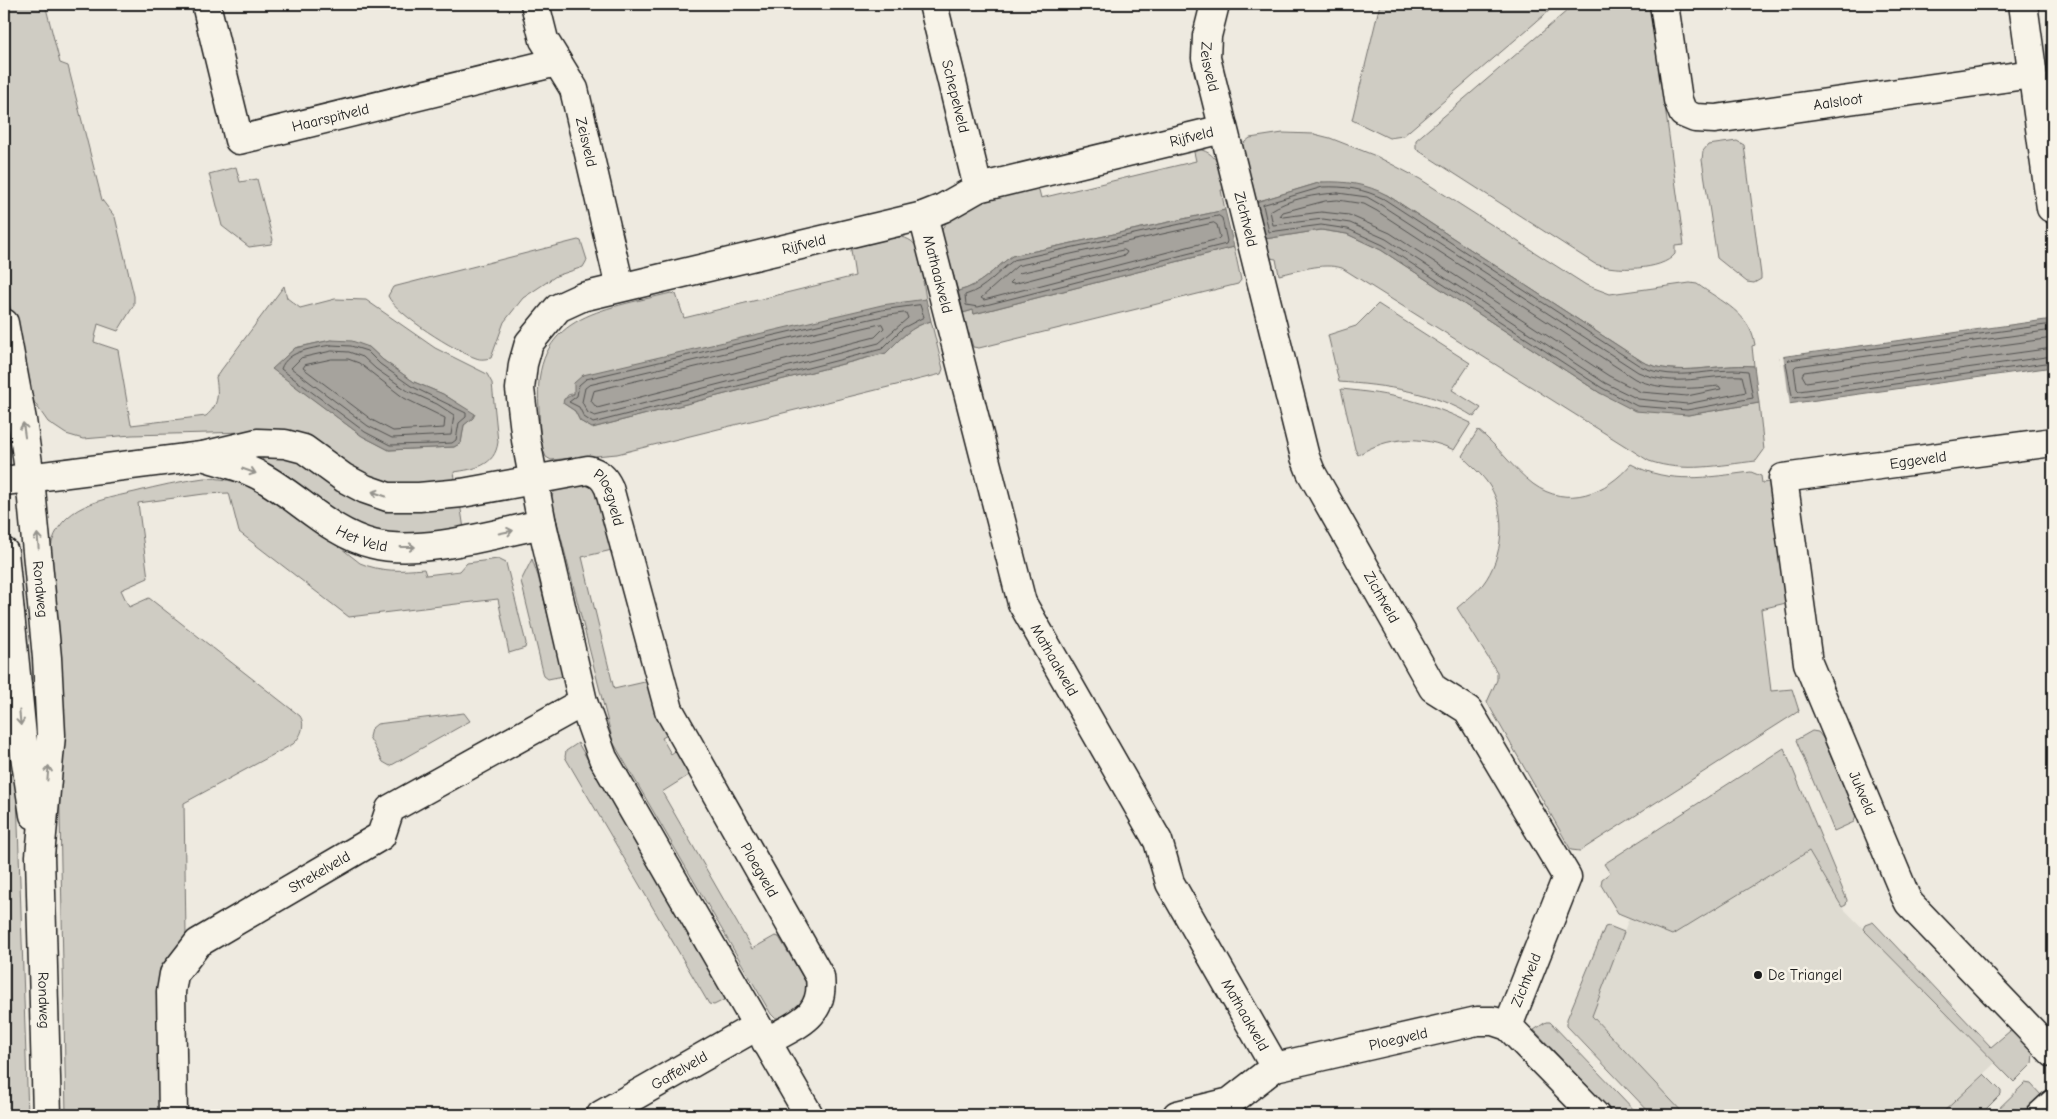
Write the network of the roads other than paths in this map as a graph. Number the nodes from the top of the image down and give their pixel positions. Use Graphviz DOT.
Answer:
graph roads {
  1 [pos="206,4"];
  2 [pos="535,4"];
  3 [pos="933,4"];
  4 [pos="1215,4"];
  5 [pos="1664,4"];
  6 [pos="2023,4"];
  7 [pos="557,62"];
  8 [pos="2032,74"];
  9 [pos="1223,129"];
  10 [pos="978,188"];
  11 [pos="2051,208"];
  12 [pos="923,216"];
  13 [pos="620,288"];
  14 [pos="4,323"];
  15 [pos="2053,442"];
  16 [pos="202,456"];
  17 [pos="30,478"];
  18 [pos="532,478"];
  19 [pos="1783,478"];
  20 [pos="4,481"];
  21 [pos="542,524"];
  22 [pos="4,552"];
  23 [pos="583,702"];
  24 [pos="40,856"];
  25 [pos="1508,1026"];
  26 [pos="761,1034"];
  27 [pos="2053,1053"];
  28 [pos="1276,1067"];
  29 [pos="2053,1104"];
  30 [pos="1232,1109"];
  31 [pos="47,1115"];
  32 [pos="173,1115"];
  33 [pos="601,1115"];
  34 [pos="809,1115"];
  35 [pos="1177,1115"];
  36 [pos="1595,1115"];
  37 [pos="2041,1115"];
  1 -- 7 [label="street, Haarspitveld"];
  2 -- 7 [label="street, Zeisveld"];
  3 -- 10 [label="street, Schepelveld"];
  4 -- 9 [label="street, Zeisveld"];
  5 -- 8 [label="street, Aalsloot"];
  6 -- 8 [label="street"];
  7 -- 13 [label="street, Zeisveld"];
  8 -- 11 [label="street"];
  9 -- 10 [label="street, Rijfveld"];
  9 -- 25 [label="street, Zichtveld"];
  10 -- 12 [label="street, Rijfveld"];
  12 -- 13 [label="street, Rijfveld"];
  12 -- 28 [label="street, Mathaakveld"];
  13 -- 18 [label="street, Rijfveld"];
  17 -- 14 [label="street, Rondweg, one-way"];
  15 -- 19 [label="street, Eggeveld"];
  16 -- 17 [label="street, Het Veld"];
  18 -- 16 [label="street, Het Veld, one-way"];
  16 -- 21 [label="street, Het Veld, one-way"];
  17 -- 20 [label="street, Het Veld"];
  24 -- 17 [label="street, Rondweg, one-way"];
  18 -- 21 [label="street"];
  18 -- 26 [label="street, Ploegveld"];
  19 -- 27 [label="street, Jukveld"];
  21 -- 23 [label="street"];
  22 -- 24 [label="street, Rondweg, one-way"];
  23 -- 26 [label="street"];
  23 -- 32 [label="street, Strekelveld"];
  24 -- 31 [label="street, Rondweg"];
  25 -- 28 [label="street, Ploegveld"];
  25 -- 36 [label="street"];
  26 -- 33 [label="street, Gaffelveld"];
  26 -- 34 [label="street"];
  28 -- 30 [label="street, Ploegveld"];
  29 -- 37 [label="street"];
  30 -- 35 [label="street, Ploegveld"];
}
